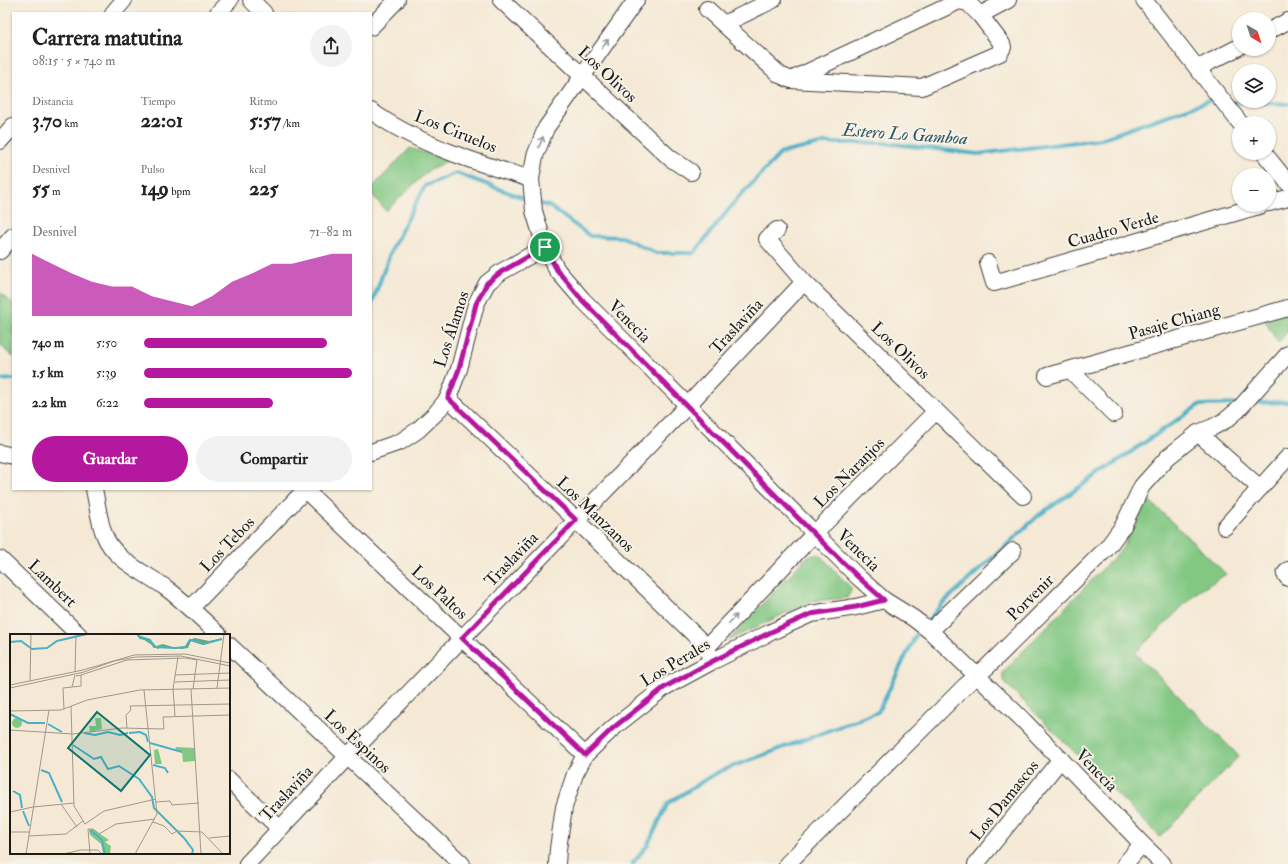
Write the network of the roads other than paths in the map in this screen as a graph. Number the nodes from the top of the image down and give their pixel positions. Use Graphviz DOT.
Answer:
graph roads {
  1 [pos="124,0"];
  2 [pos="230,0"];
  3 [pos="250,0"];
  4 [pos="397,0"];
  5 [pos="501,0"];
  6 [pos="636,0"];
  7 [pos="773,0"];
  8 [pos="1008,0"];
  9 [pos="1144,0"];
  10 [pos="707,9"];
  11 [pos="114,12"];
  12 [pos="219,12"];
  13 [pos="263,12"];
  14 [pos="980,15"];
  15 [pos="1288,21"];
  16 [pos="724,24"];
  17 [pos="372,27"];
  18 [pos="1276,27"];
  19 [pos="1232,51"];
  20 [pos="1198,68"];
  21 [pos="583,76"];
  22 [pos="791,80"];
  23 [pos="372,112"];
  24 [pos="1235,116"];
  25 [pos="12,127"];
  26 [pos="0,141"];
  27 [pos="1270,160"];
  28 [pos="692,172"];
  29 [pos="1288,183"];
  30 [pos="531,184"];
  31 [pos="1288,198"];
  32 [pos="1276,201"];
  33 [pos="1238,212"];
  34 [pos="777,230"];
  35 [pos="12,237"];
  36 [pos="545,247"];
  37 [pos="0,251"];
  38 [pos="988,263"];
  39 [pos="804,282"];
  40 [pos="1288,308"];
  41 [pos="1288,354"];
  42 [pos="1070,370"];
  43 [pos="1047,376"];
  44 [pos="448,398"];
  45 [pos="687,406"];
  46 [pos="936,411"];
  47 [pos="1114,414"];
  48 [pos="1198,433"];
  49 [pos="372,452"];
  50 [pos="0,453"];
  51 [pos="12,456"];
  52 [pos="1288,457"];
  53 [pos="1260,488"];
  54 [pos="94,490"];
  55 [pos="304,490"];
  56 [pos="306,490"];
  57 [pos="1023,496"];
  58 [pos="576,520"];
  59 [pos="1225,527"];
  60 [pos="814,534"];
  61 [pos="1013,551"];
  62 [pos="0,559"];
  63 [pos="1288,570"];
  64 [pos="1288,578"];
  65 [pos="884,600"];
  66 [pos="191,608"];
  67 [pos="930,630"];
  68 [pos="78,634"];
  69 [pos="218,634"];
  70 [pos="462,638"];
  71 [pos="230,646"];
  72 [pos="709,654"];
  73 [pos="977,676"];
  74 [pos="585,755"];
  75 [pos="347,757"];
  76 [pos="1061,759"];
  77 [pos="230,781"];
  78 [pos="279,828"];
  79 [pos="1142,844"];
  80 [pos="252,862"];
  81 [pos="462,864"];
  82 [pos="557,864"];
  83 [pos="787,864"];
  84 [pos="976,864"];
  85 [pos="1124,864"];
  86 [pos="1163,864"];
  1 -- 11 [label="street"];
  2 -- 12 [label="street"];
  3 -- 13 [label="street"];
  4 -- 17 [label="street"];
  5 -- 21 [label="street, Los Olivos"];
  21 -- 6 [label="street, one-way"];
  7 -- 16 [label="street"];
  8 -- 14 [label="street"];
  9 -- 20 [label="street"];
  10 -- 16 [label="street"];
  14 -- 22 [label="street"];
  14 -- 22 [label="street"];
  15 -- 18 [label="street"];
  16 -- 22 [label="street"];
  19 -- 20 [label="street"];
  20 -- 24 [label="street"];
  21 -- 28 [label="street, Los Olivos"];
  30 -- 21 [label="street, one-way"];
  23 -- 30 [label="street, Los Ciruelos"];
  25 -- 26 [label="street"];
  27 -- 29 [label="street"];
  30 -- 36 [label="street"];
  31 -- 32 [label="street"];
  33 -- 38 [label="street, Cuadro Verde"];
  34 -- 39 [label="street, Los Olivos"];
  35 -- 37 [label="street"];
  36 -- 44 [label="street, Los Álamos"];
  36 -- 45 [label="street, Venecia"];
  39 -- 45 [label="street, Traslaviña"];
  39 -- 46 [label="street, Los Olivos"];
  40 -- 42 [label="street, Pasaje Chiang"];
  41 -- 48 [label="street, Porvenir"];
  42 -- 43 [label="street, Pasaje Chiang"];
  42 -- 47 [label="street"];
  44 -- 49 [label="street, Los Álamos"];
  44 -- 58 [label="street, Los Manzanos"];
  45 -- 58 [label="street, Traslaviña"];
  45 -- 60 [label="street, Venecia"];
  46 -- 57 [label="street, Los Olivos"];
  46 -- 60 [label="street, Los Naranjos"];
  48 -- 53 [label="street"];
  48 -- 73 [label="street, Porvenir"];
  50 -- 51 [label="street"];
  52 -- 53 [label="street"];
  53 -- 59 [label="street"];
  54 -- 66 [label="street"];
  55 -- 66 [label="street, Los Tebos"];
  56 -- 70 [label="street, Los Paltos"];
  58 -- 70 [label="street, Traslaviña"];
  58 -- 72 [label="street, Los Manzanos"];
  60 -- 65 [label="street, Venecia"];
  72 -- 60 [label="street, Los Naranjos, one-way"];
  61 -- 67 [label="street"];
  62 -- 68 [label="street, Lambert"];
  63 -- 64 [label="street"];
  65 -- 67 [label="street, Venecia"];
  65 -- 72 [label="street, Los Perales"];
  66 -- 69 [label="street"];
  67 -- 73 [label="street, Venecia"];
  70 -- 74 [label="street, Los Paltos"];
  70 -- 75 [label="street, Traslaviña"];
  71 -- 75 [label="street, Los Espinos"];
  72 -- 74 [label="street, Los Perales"];
  73 -- 76 [label="street, Venecia"];
  73 -- 83 [label="street, Porvenir"];
  74 -- 82 [label="street, Los Perales"];
  75 -- 78 [label="street, Traslaviña"];
  75 -- 81 [label="street, Los Espinos"];
  76 -- 79 [label="street, Venecia"];
  76 -- 84 [label="street, Los Damascos"];
  77 -- 78 [label="street"];
  78 -- 80 [label="street, Traslaviña"];
  79 -- 85 [label="street"];
  79 -- 86 [label="street, Venecia"];
}
